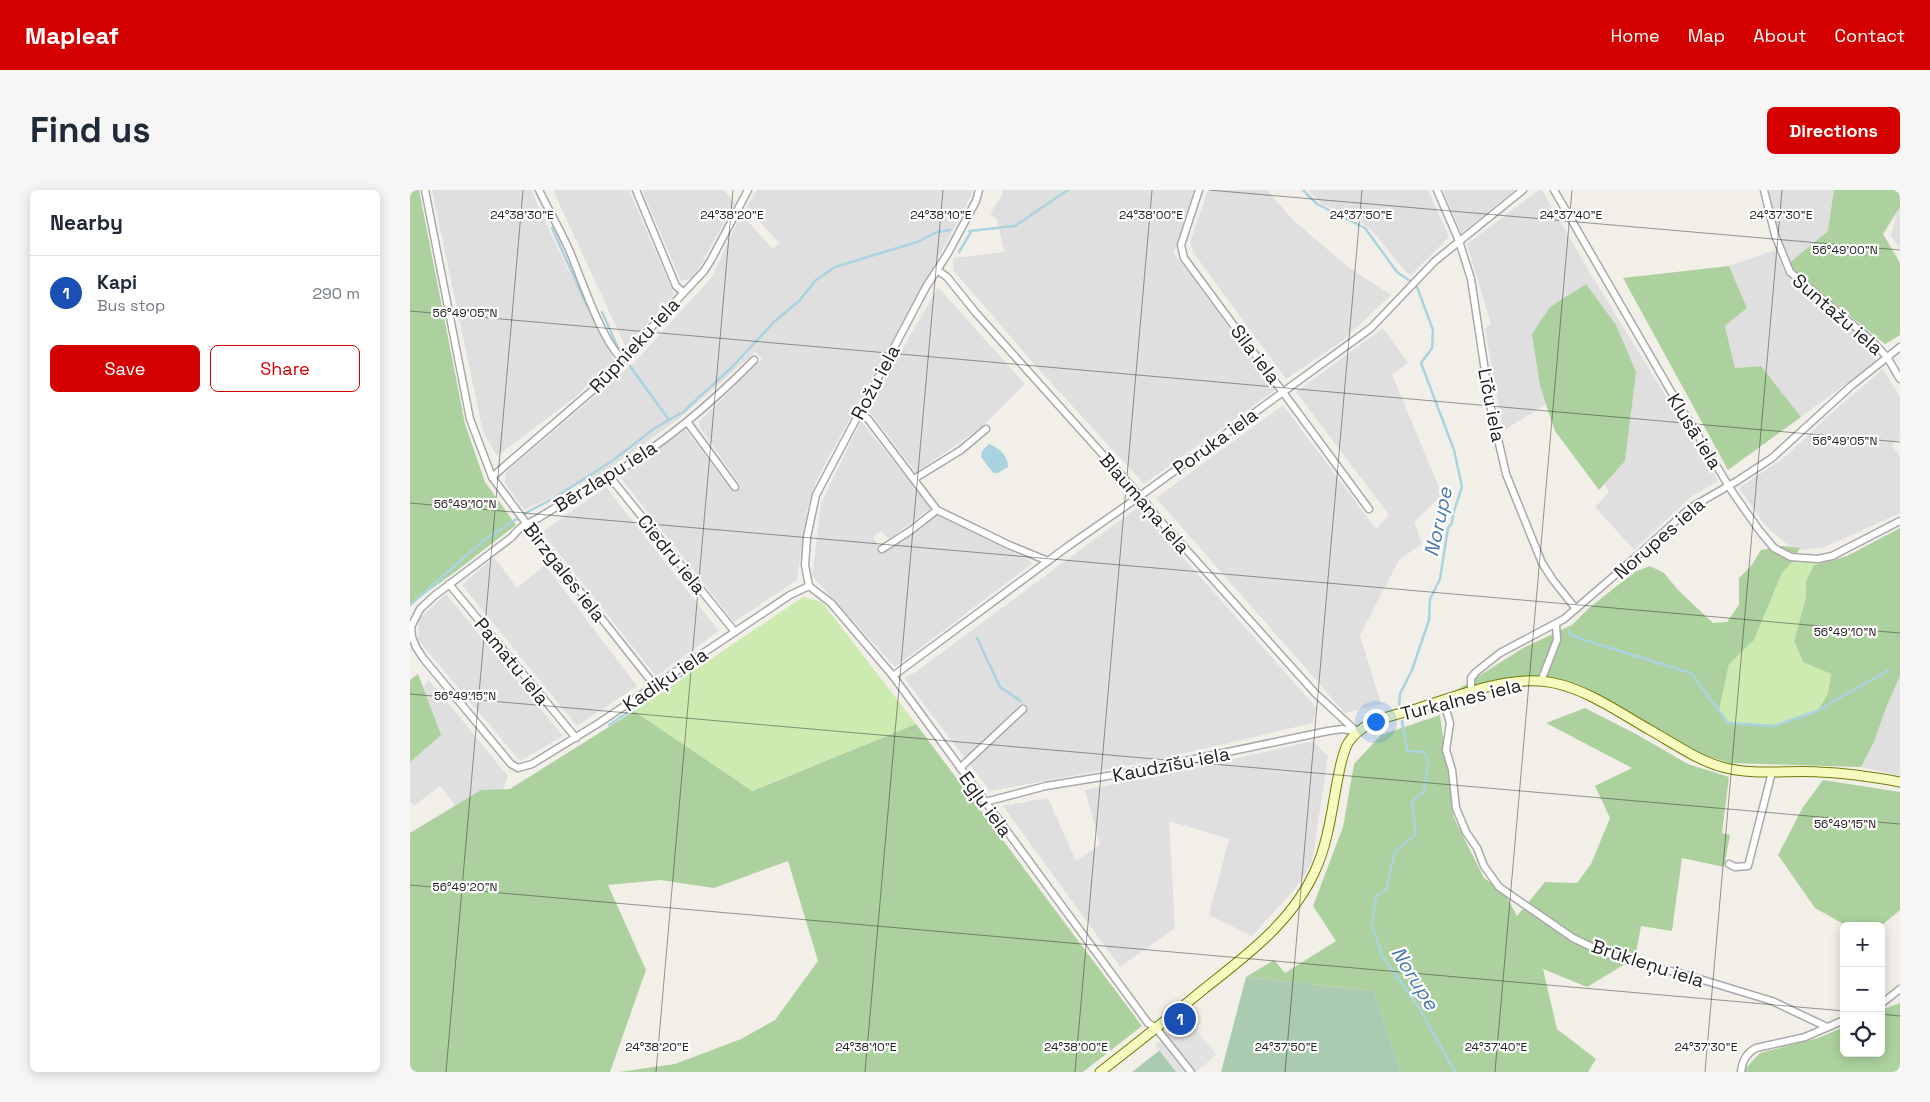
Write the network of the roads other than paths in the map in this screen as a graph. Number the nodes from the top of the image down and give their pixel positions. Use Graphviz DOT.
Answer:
graph roads {
  1 [pos="425,190"];
  2 [pos="539,190"];
  3 [pos="636,190"];
  4 [pos="979,190"];
  5 [pos="1199,190"];
  6 [pos="1437,190"];
  7 [pos="1523,190"];
  8 [pos="1554,190"];
  9 [pos="1764,190"];
  10 [pos="744,191"];
  11 [pos="1459,241"];
  12 [pos="937,270"];
  13 [pos="683,292"];
  14 [pos="1900,347"];
  15 [pos="1887,357"];
  16 [pos="622,359"];
  17 [pos="754,360"];
  18 [pos="1900,379"];
  19 [pos="1284,392"];
  20 [pos="859,412"];
  21 [pos="688,423"];
  22 [pos="986,429"];
  23 [pos="609,476"];
  24 [pos="492,477"];
  25 [pos="914,479"];
  26 [pos="1728,485"];
  27 [pos="735,487"];
  28 [pos="1140,496"];
  29 [pos="1368,509"];
  30 [pos="937,510"];
  31 [pos="1900,521"];
  32 [pos="526,523"];
  33 [pos="882,548"];
  34 [pos="1048,561"];
  35 [pos="449,584"];
  36 [pos="809,586"];
  37 [pos="1576,609"];
  38 [pos="1556,625"];
  39 [pos="735,632"];
  40 [pos="893,676"];
  41 [pos="1541,681"];
  42 [pos="655,686"];
  43 [pos="1473,692"];
  44 [pos="1443,700"];
  45 [pos="1023,709"];
  46 [pos="1357,732"];
  47 [pos="576,738"];
  48 [pos="518,768"];
  49 [pos="960,768"];
  50 [pos="1772,772"];
  51 [pos="1900,782"];
  52 [pos="985,802"];
  53 [pos="1729,864"];
  54 [pos="1900,989"];
  55 [pos="1885,1001"];
  56 [pos="1840,1022"];
  57 [pos="1827,1027"];
  58 [pos="1156,1028"];
  59 [pos="1100,1072"];
  60 [pos="1191,1072"];
  61 [pos="1741,1072"];
  1 -- 24 [label="street, Birzgales iela"];
  2 -- 16 [label="street"];
  3 -- 13 [label="street"];
  4 -- 12 [label="street, Rožu iela"];
  5 -- 19 [label="street, Sila iela"];
  6 -- 11 [label="street, Līču iela"];
  7 -- 11 [label="street, Poruka iela"];
  8 -- 26 [label="street, Klusā iela"];
  9 -- 15 [label="street, Suntažu iela"];
  10 -- 13 [label="street, Rūpnieku iela"];
  11 -- 19 [label="street, Poruka iela"];
  11 -- 37 [label="street, Līču iela"];
  12 -- 20 [label="street, Rožu iela"];
  12 -- 28 [label="street, Blaumaņa iela"];
  13 -- 16 [label="street, Rūpnieku iela"];
  14 -- 15 [label="street, Norupes iela"];
  15 -- 18 [label="street, Suntažu iela"];
  15 -- 26 [label="street, Norupes iela"];
  16 -- 24 [label="street, Rūpnieku iela"];
  17 -- 21 [label="street, Bērzlapu iela"];
  19 -- 28 [label="street, Poruka iela"];
  19 -- 29 [label="street, Sila iela"];
  20 -- 25 [label="street"];
  20 -- 36 [label="street, Rožu iela"];
  21 -- 23 [label="street, Bērzlapu iela"];
  21 -- 27 [label="street"];
  22 -- 25 [label="street"];
  23 -- 32 [label="street, Bērzlapu iela"];
  23 -- 39 [label="street, Ciedru iela"];
  24 -- 32 [label="street, Birzgales iela"];
  25 -- 30 [label="street"];
  26 -- 31 [label="street, Klusā iela"];
  26 -- 37 [label="street, Norupes iela"];
  28 -- 34 [label="street, Poruka iela"];
  28 -- 46 [label="street, Blaumaņa iela"];
  30 -- 33 [label="street"];
  30 -- 34 [label="street"];
  32 -- 35 [label="street, Bērzlapu iela"];
  32 -- 42 [label="street, Birzgales iela"];
  34 -- 40 [label="street, Poruka iela"];
  35 -- 47 [label="street, Pamatu iela"];
  35 -- 48 [label="street, Bērzlapu iela"];
  36 -- 39 [label="street, Kadiķu iela"];
  36 -- 40 [label="street, Egļu iela"];
  37 -- 38 [label="street, Norupes iela"];
  38 -- 41 [label="street"];
  38 -- 43 [label="street, Norupes iela"];
  39 -- 42 [label="street, Kadiķu iela"];
  40 -- 49 [label="street, Egļu iela"];
  41 -- 43 [label="main road, Turkalnes iela"];
  41 -- 50 [label="main road, Turkalnes iela"];
  42 -- 47 [label="street, Kadiķu iela"];
  43 -- 44 [label="main road, Turkalnes iela"];
  44 -- 46 [label="main road, Turkalnes iela"];
  44 -- 57 [label="street, Brūkleņu iela"];
  45 -- 49 [label="street"];
  46 -- 52 [label="street, Kaudzīšu iela"];
  46 -- 58 [label="main road"];
  47 -- 48 [label="street, Kadiķu iela"];
  49 -- 52 [label="street, Egļu iela"];
  50 -- 51 [label="main road, Turkalnes iela"];
  50 -- 53 [label="street"];
  52 -- 58 [label="street, Egļu iela"];
  54 -- 55 [label="street"];
  56 -- 57 [label="street"];
  57 -- 61 [label="street"];
  58 -- 59 [label="main road"];
  58 -- 60 [label="street, Egļu iela"];
}
